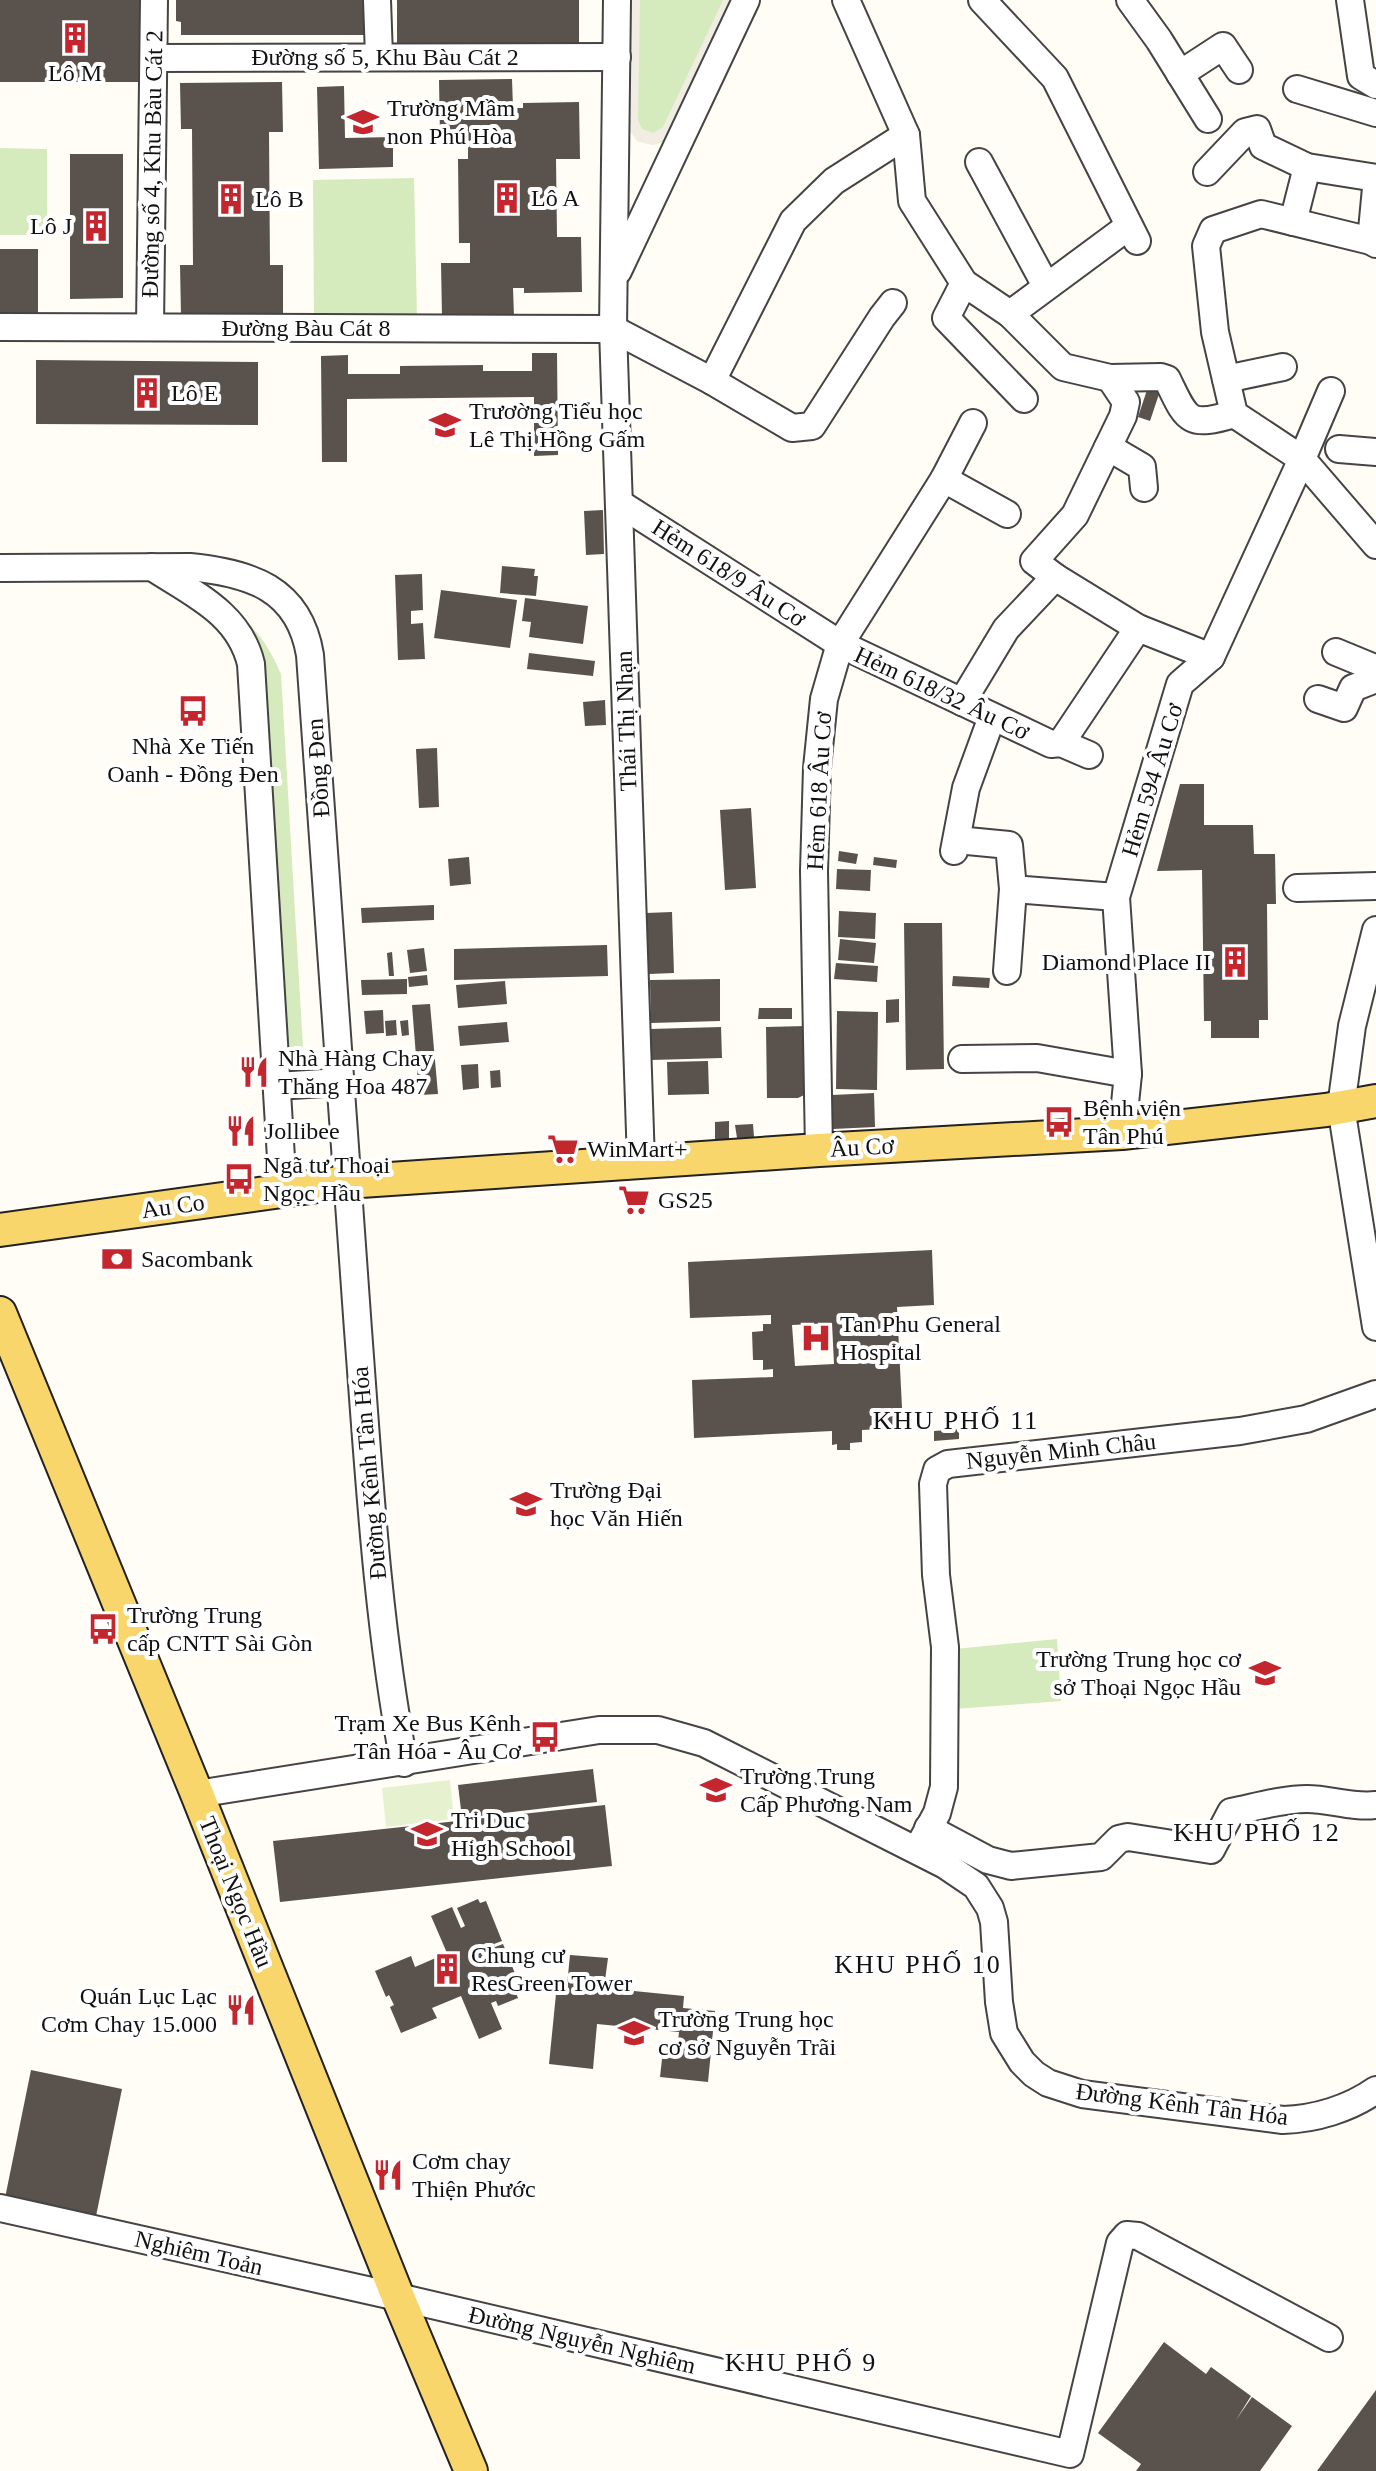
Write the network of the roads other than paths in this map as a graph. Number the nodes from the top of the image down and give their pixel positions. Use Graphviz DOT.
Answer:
graph roads {
  1 [pos="154,0"];
  2 [pos="377,0"];
  3 [pos="617,0"];
  4 [pos="746,0"];
  5 [pos="846,0"];
  6 [pos="982,0"];
  7 [pos="1130,0"];
  8 [pos="1350,0"];
  9 [pos="379,56"];
  10 [pos="617,57"];
  11 [pos="154,58"];
  12 [pos="1239,70"];
  13 [pos="1180,74"];
  14 [pos="1376,85"];
  15 [pos="1297,89"];
  16 [pos="1376,113"];
  17 [pos="1208,119"];
  18 [pos="906,135"];
  19 [pos="979,162"];
  20 [pos="1307,167"];
  21 [pos="1207,172"];
  22 [pos="1376,178"];
  23 [pos="1376,188"];
  24 [pos="1293,222"];
  25 [pos="1373,243"];
  26 [pos="613,280"];
  27 [pos="964,283"];
  28 [pos="1046,286"];
  29 [pos="893,303"];
  30 [pos="1010,314"];
  31 [pos="0,327"];
  32 [pos="150,327"];
  33 [pos="613,329"];
  34 [pos="1283,367"];
  35 [pos="1110,378"];
  36 [pos="1226,379"];
  37 [pos="712,381"];
  38 [pos="1331,391"];
  39 [pos="1024,399"];
  40 [pos="1234,414"];
  41 [pos="973,423"];
  42 [pos="1108,447"];
  43 [pos="1339,449"];
  44 [pos="1376,452"];
  45 [pos="1302,459"];
  46 [pos="944,479"];
  47 [pos="1144,488"];
  48 [pos="619,503"];
  49 [pos="1007,514"];
  50 [pos="1376,545"];
  51 [pos="152,567"];
  52 [pos="0,568"];
  53 [pos="1045,569"];
  54 [pos="1138,628"];
  55 [pos="840,644"];
  56 [pos="1336,652"];
  57 [pos="1211,657"];
  58 [pos="1376,672"];
  59 [pos="1376,679"];
  60 [pos="1318,699"];
  61 [pos="962,702"];
  62 [pos="992,717"];
  63 [pos="1061,743"];
  64 [pos="1089,755"];
  65 [pos="1376,886"];
  66 [pos="1297,888"];
  67 [pos="1013,889"];
  68 [pos="1116,897"];
  69 [pos="1376,930"];
  70 [pos="1007,971"];
  71 [pos="962,1059"];
  72 [pos="1128,1074"];
  73 [pos="339,1082"];
  74 [pos="277,1086"];
  75 [pos="1376,1101"];
  76 [pos="1341,1107"];
  77 [pos="1122,1133"];
  78 [pos="819,1150"];
  79 [pos="641,1162"];
  80 [pos="346,1182"];
  81 [pos="283,1191"];
  82 [pos="0,1230"];
  83 [pos="0,1313"];
  84 [pos="1376,1327"];
  85 [pos="1376,1394"];
  86 [pos="404,1763"];
  87 [pos="197,1794"];
  88 [pos="1376,1805"];
  89 [pos="922,1839"];
  90 [pos="1376,2090"];
  91 [pos="0,2208"];
  92 [pos="398,2297"];
  93 [pos="1329,2338"];
  94 [pos="471,2471"];
  1 -- 11 [label="street, Đường số 4, Khu Bàu Cát 2"];
  2 -- 9 [label="street"];
  3 -- 10 [label="street, Thái Thị Nhạn"];
  4 -- 26 [label="street, Thái Thị Nhạn"];
  5 -- 18 [label="street"];
  6 -- 28 [label="street"];
  7 -- 13 [label="street"];
  8 -- 14 [label="street"];
  9 -- 10 [label="street, Đường số 5, Khu Bàu Cát 2"];
  9 -- 11 [label="street, Đường số 5, Khu Bàu Cát 2"];
  10 -- 26 [label="street, Thái Thị Nhạn"];
  11 -- 32 [label="street, Đường số 4, Khu Bàu Cát 2"];
  12 -- 13 [label="street"];
  13 -- 17 [label="street"];
  15 -- 16 [label="street"];
  18 -- 27 [label="street"];
  18 -- 37 [label="street"];
  19 -- 28 [label="street"];
  20 -- 21 [label="street"];
  20 -- 22 [label="street"];
  20 -- 24 [label="street"];
  23 -- 25 [label="street"];
  24 -- 25 [label="street"];
  24 -- 36 [label="street"];
  26 -- 33 [label="street, Thái Thị Nhạn"];
  27 -- 30 [label="street"];
  27 -- 39 [label="street"];
  28 -- 30 [label="street"];
  29 -- 37 [label="street"];
  30 -- 35 [label="street"];
  31 -- 32 [label="street, Đường Bàu Cát 8"];
  32 -- 33 [label="street, Đường Bàu Cát 8"];
  33 -- 37 [label="street"];
  33 -- 48 [label="street, Thái Thị Nhạn"];
  34 -- 36 [label="street"];
  35 -- 40 [label="street"];
  35 -- 42 [label="street"];
  36 -- 40 [label="street"];
  38 -- 45 [label="street, Hẻm 594 Âu Cơ"];
  40 -- 45 [label="street"];
  41 -- 46 [label="street, Hẻm 618 Âu Cơ"];
  42 -- 47 [label="street"];
  42 -- 53 [label="street"];
  43 -- 44 [label="street"];
  45 -- 50 [label="street"];
  45 -- 57 [label="street, Hẻm 594 Âu Cơ"];
  46 -- 49 [label="street"];
  46 -- 55 [label="street, Hẻm 618 Âu Cơ"];
  48 -- 55 [label="street, Hẻm 618/9 Âu Cơ"];
  48 -- 79 [label="street, Thái Thị Nhạn"];
  51 -- 52 [label="street, Đồng Đen"];
  51 -- 73 [label="street, Đồng Đen"];
  51 -- 74 [label="street"];
  53 -- 54 [label="street"];
  53 -- 61 [label="street"];
  54 -- 57 [label="street"];
  54 -- 63 [label="street"];
  55 -- 61 [label="street, Hẻm 618/32 Âu Cơ"];
  55 -- 78 [label="street, Hẻm 618 Âu Cơ"];
  56 -- 58 [label="street"];
  57 -- 68 [label="street, Hẻm 594 Âu Cơ"];
  59 -- 60 [label="street"];
  61 -- 62 [label="street, Hẻm 618/32 Âu Cơ"];
  62 -- 63 [label="street, Hẻm 618/32 Âu Cơ"];
  62 -- 67 [label="street"];
  63 -- 64 [label="street, Hẻm 618/32 Âu Cơ"];
  65 -- 66 [label="street"];
  67 -- 68 [label="street"];
  67 -- 70 [label="street"];
  68 -- 72 [label="street, Hẻm 594 Âu Cơ"];
  69 -- 76 [label="street"];
  71 -- 72 [label="street"];
  72 -- 77 [label="street, Hẻm 594 Âu Cơ"];
  73 -- 74 [label="street"];
  73 -- 80 [label="street, Đồng Đen"];
  74 -- 81 [label="street"];
  75 -- 76 [label="main road, Âu Cơ"];
  76 -- 77 [label="main road, Âu Cơ"];
  76 -- 84 [label="street"];
  77 -- 78 [label="main road, Âu Cơ"];
  78 -- 79 [label="main road, Âu Cơ"];
  79 -- 80 [label="main road, Âu Cơ"];
  80 -- 81 [label="main road, Au Co"];
  80 -- 86 [label="street, Đường Kênh Tân Hóa"];
  81 -- 82 [label="main road, Au Co"];
  83 -- 87 [label="main road, Thoại Ngọc Hầu"];
  85 -- 89 [label="street, Nguyễn Minh Châu"];
  86 -- 87 [label="street, Đường Kênh Tân Hóa"];
  86 -- 89 [label="street, Đường Kênh Tân Hóa"];
  87 -- 92 [label="main road, Thoại Ngọc Hầu"];
  88 -- 89 [label="street"];
  89 -- 90 [label="street, Đường Kênh Tân Hóa"];
  91 -- 92 [label="street, Nghiêm Toản"];
  92 -- 93 [label="street, Đường Nguyễn Nghiêm"];
  92 -- 94 [label="main road, Thoại Ngọc Hầu"];
}
